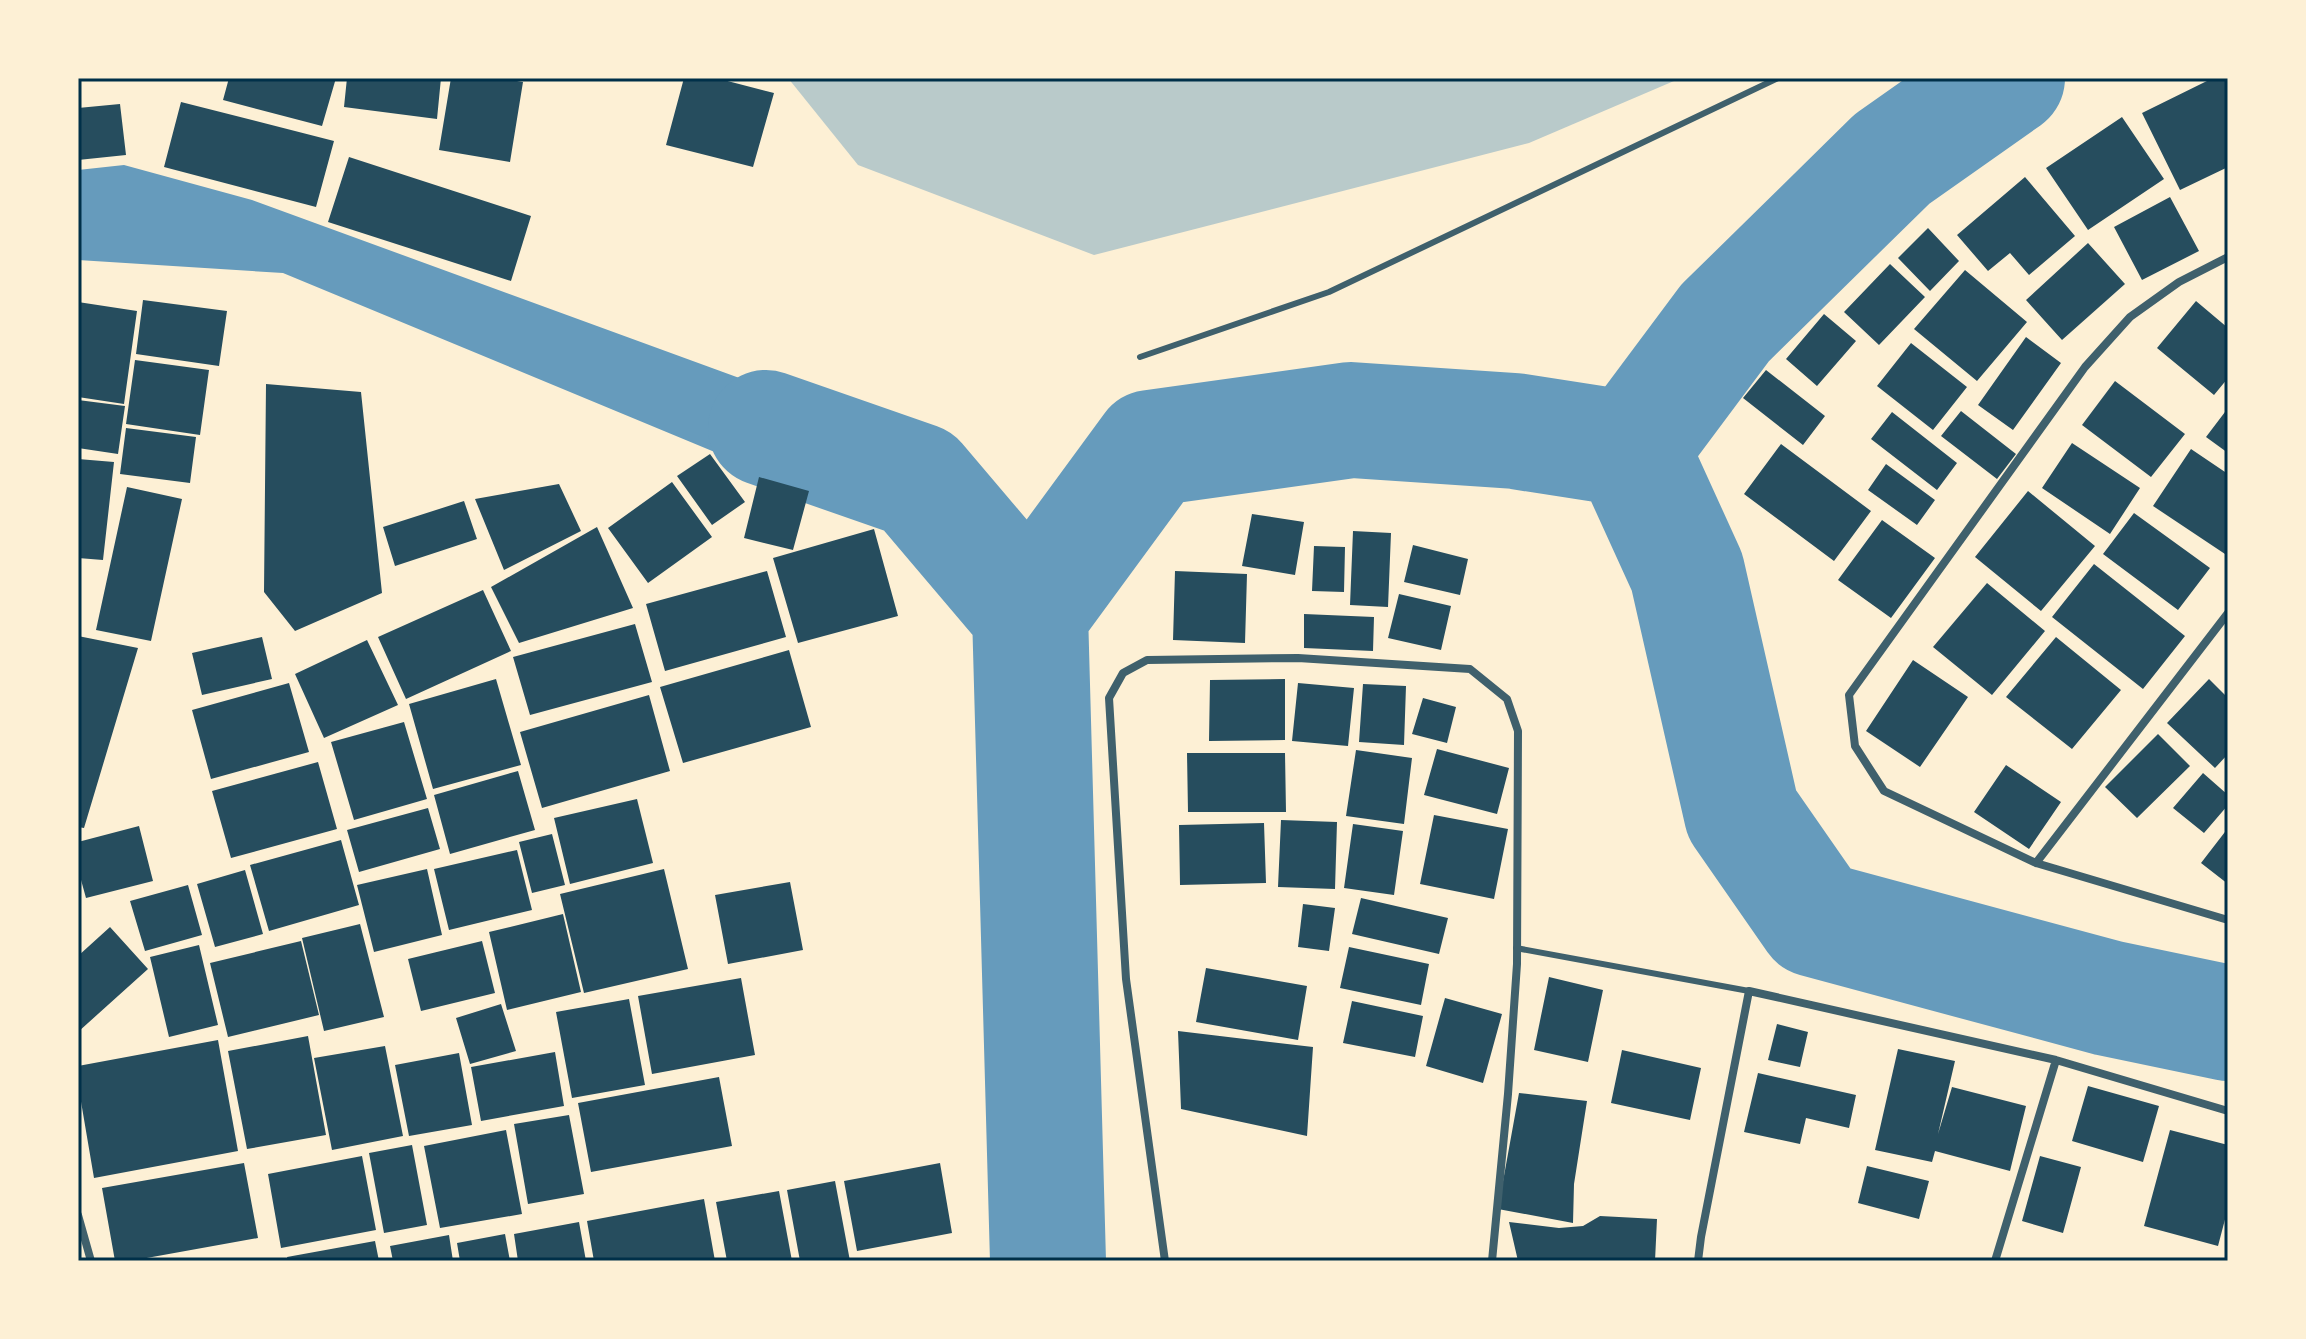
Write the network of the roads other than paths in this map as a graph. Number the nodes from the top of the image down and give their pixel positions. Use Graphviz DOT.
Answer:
graph roads {
  1 [pos="1778,78"];
  2 [pos="2228,257"];
  3 [pos="1140,357"];
  4 [pos="2228,613"];
  5 [pos="2036,863"];
  6 [pos="2228,920"];
  7 [pos="1516,948"];
  8 [pos="1749,991"];
  9 [pos="2056,1060"];
  10 [pos="2228,1111"];
  11 [pos="78,1215"];
  12 [pos="91,1261"];
  13 [pos="1165,1261"];
  14 [pos="1492,1261"];
  15 [pos="1698,1261"];
  16 [pos="1995,1261"];
  1 -- 3 [label="lane"];
  2 -- 5 [label="street"];
  4 -- 5 [label="street"];
  5 -- 6 [label="street"];
  7 -- 8 [label="lane"];
  7 -- 13 [label="street"];
  7 -- 14 [label="street"];
  8 -- 9 [label="street"];
  8 -- 15 [label="street"];
  9 -- 10 [label="street"];
  9 -- 16 [label="street"];
  11 -- 12 [label="street"];
}
